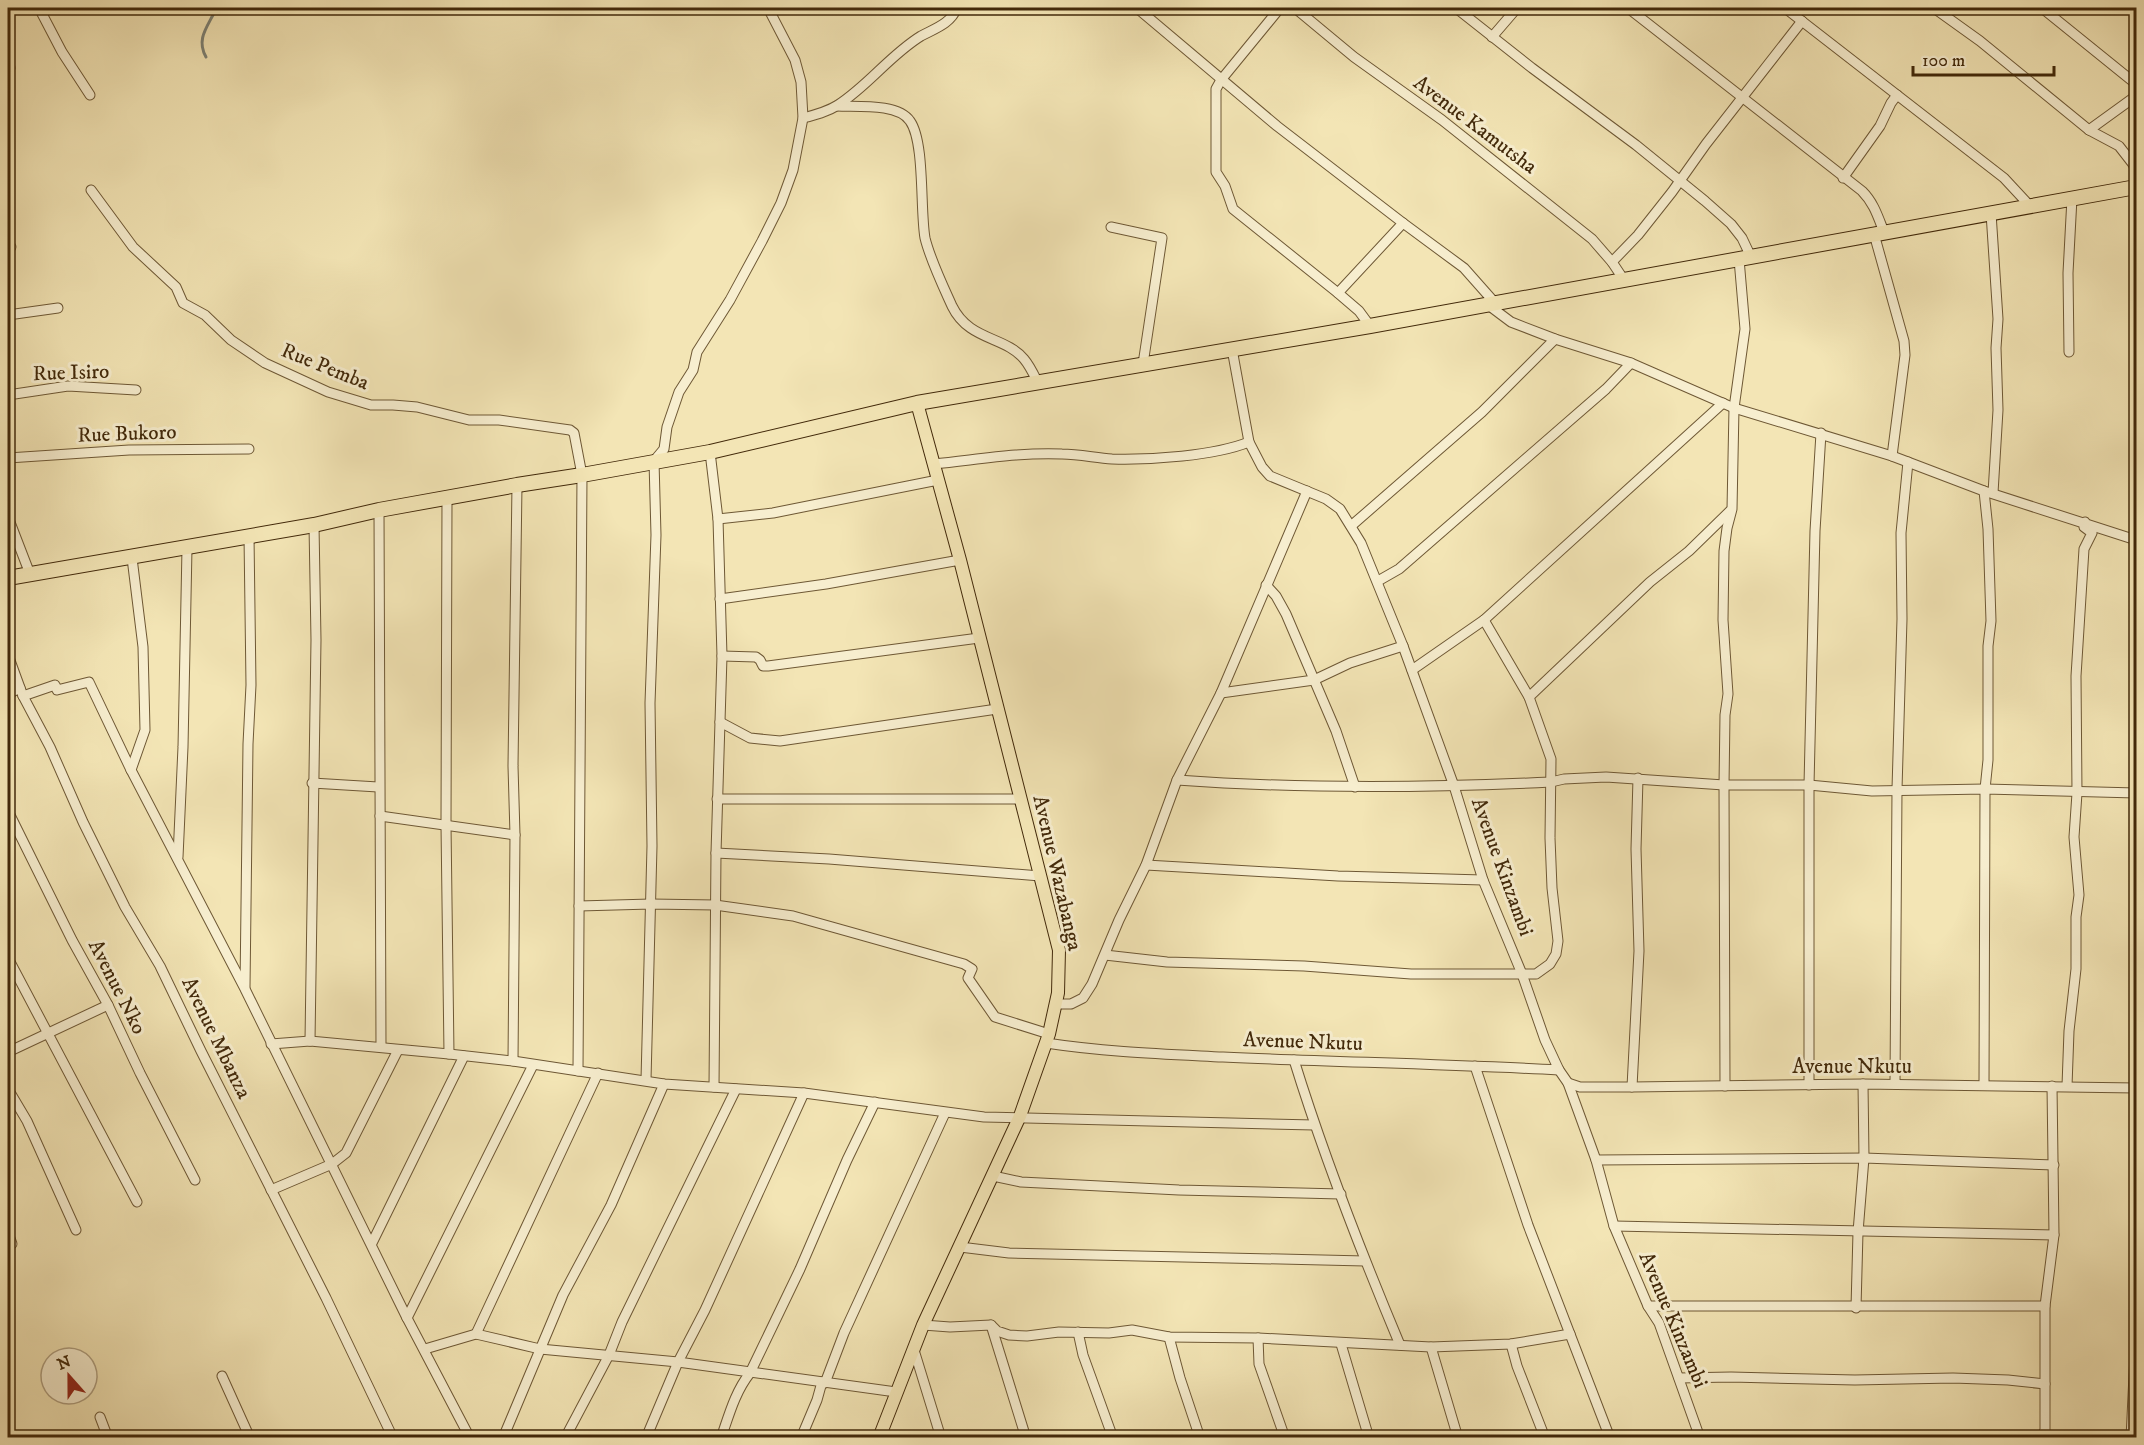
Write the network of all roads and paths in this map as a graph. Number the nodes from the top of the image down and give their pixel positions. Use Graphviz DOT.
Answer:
graph roads {
  1 [pos="39,8"];
  2 [pos="768,8"];
  3 [pos="957,8"];
  4 [pos="1137,8"];
  5 [pos="1280,8"];
  6 [pos="1294,8"];
  7 [pos="1456,8"];
  8 [pos="1517,8"];
  9 [pos="1628,8"];
  10 [pos="1785,8"];
  11 [pos="1934,8"];
  12 [pos="2042,8"];
  13 [pos="1802,21"];
  14 [pos="1492,37"];
  15 [pos="1221,80"];
  16 [pos="2136,84"];
  17 [pos="90,95"];
  18 [pos="1897,95"];
  19 [pos="2136,96"];
  20 [pos="1743,99"];
  21 [pos="837,106"];
  22 [pos="803,118"];
  23 [pos="2089,129"];
  24 [pos="2136,171"];
  25 [pos="1843,178"];
  26 [pos="1679,181"];
  27 [pos="2136,187"];
  28 [pos="91,190"];
  29 [pos="2072,198"];
  30 [pos="2030,206"];
  31 [pos="1991,213"];
  32 [pos="1403,224"];
  33 [pos="1111,228"];
  34 [pos="1879,233"];
  35 [pos="1745,258"];
  36 [pos="1612,262"];
  37 [pos="1624,280"];
  38 [pos="1338,293"];
  39 [pos="1491,304"];
  40 [pos="58,308"];
  41 [pos="8,315"];
  42 [pos="1371,326"];
  43 [pos="1555,339"];
  44 [pos="1232,349"];
  45 [pos="2069,352"];
  46 [pos="1631,363"];
  47 [pos="1143,364"];
  48 [pos="1038,383"];
  49 [pos="136,390"];
  50 [pos="8,395"];
  51 [pos="917,403"];
  52 [pos="1724,403"];
  53 [pos="1734,408"];
  54 [pos="1821,433"];
  55 [pos="1249,442"];
  56 [pos="249,449"];
  57 [pos="710,452"];
  58 [pos="1892,456"];
  59 [pos="8,458"];
  60 [pos="654,461"];
  61 [pos="1908,462"];
  62 [pos="933,464"];
  63 [pos="582,475"];
  64 [pos="938,480"];
  65 [pos="517,485"];
  66 [pos="1307,491"];
  67 [pos="1989,492"];
  68 [pos="447,499"];
  69 [pos="1732,509"];
  70 [pos="379,510"];
  71 [pos="8,517"];
  72 [pos="718,519"];
  73 [pos="2085,522"];
  74 [pos="314,525"];
  75 [pos="1351,526"];
  76 [pos="249,536"];
  77 [pos="2136,540"];
  78 [pos="187,548"];
  79 [pos="132,558"];
  80 [pos="960,560"];
  81 [pos="30,574"];
  82 [pos="8,578"];
  83 [pos="1378,581"];
  84 [pos="1266,585"];
  85 [pos="720,599"];
  86 [pos="1484,620"];
  87 [pos="979,638"];
  88 [pos="1403,646"];
  89 [pos="8,655"];
  90 [pos="722,656"];
  91 [pos="1412,670"];
  92 [pos="1314,680"];
  93 [pos="21,692"];
  94 [pos="1221,693"];
  95 [pos="8,694"];
  96 [pos="1529,696"];
  97 [pos="997,709"];
  98 [pos="720,722"];
  99 [pos="131,770"];
  100 [pos="1638,778"];
  101 [pos="1177,780"];
  102 [pos="1551,782"];
  103 [pos="312,783"];
  104 [pos="1724,785"];
  105 [pos="1809,785"];
  106 [pos="1454,786"];
  107 [pos="378,787"];
  108 [pos="1355,787"];
  109 [pos="1897,789"];
  110 [pos="1985,789"];
  111 [pos="2077,793"];
  112 [pos="2136,793"];
  113 [pos="717,799"];
  114 [pos="1021,799"];
  115 [pos="8,811"];
  116 [pos="380,816"];
  117 [pos="446,825"];
  118 [pos="515,835"];
  119 [pos="716,853"];
  120 [pos="178,858"];
  121 [pos="1146,865"];
  122 [pos="1040,876"];
  123 [pos="1484,880"];
  124 [pos="651,904"];
  125 [pos="715,905"];
  126 [pos="579,906"];
  127 [pos="1105,955"];
  128 [pos="8,958"];
  129 [pos="1522,974"];
  130 [pos="245,989"];
  131 [pos="1056,1004"];
  132 [pos="108,1005"];
  133 [pos="47,1035"];
  134 [pos="1048,1039"];
  135 [pos="310,1041"];
  136 [pos="271,1044"];
  137 [pos="381,1047"];
  138 [pos="398,1050"];
  139 [pos="8,1052"];
  140 [pos="449,1054"];
  141 [pos="464,1056"];
  142 [pos="1294,1060"];
  143 [pos="513,1061"];
  144 [pos="533,1065"];
  145 [pos="1475,1066"];
  146 [pos="1559,1070"];
  147 [pos="578,1071"];
  148 [pos="598,1073"];
  149 [pos="646,1080"];
  150 [pos="1568,1083"];
  151 [pos="664,1084"];
  152 [pos="1863,1084"];
  153 [pos="1895,1084"];
  154 [pos="1809,1085"];
  155 [pos="1984,1085"];
  156 [pos="1725,1086"];
  157 [pos="2052,1086"];
  158 [pos="2067,1086"];
  159 [pos="714,1087"];
  160 [pos="1632,1087"];
  161 [pos="2136,1088"];
  162 [pos="8,1089"];
  163 [pos="736,1089"];
  164 [pos="804,1093"];
  165 [pos="875,1102"];
  166 [pos="945,1113"];
  167 [pos="1020,1116"];
  168 [pos="1314,1125"];
  169 [pos="1864,1158"];
  170 [pos="1596,1160"];
  171 [pos="332,1164"];
  172 [pos="2054,1165"];
  173 [pos="993,1176"];
  174 [pos="195,1180"];
  175 [pos="271,1190"];
  176 [pos="1341,1194"];
  177 [pos="137,1202"];
  178 [pos="1614,1226"];
  179 [pos="76,1230"];
  180 [pos="1858,1232"];
  181 [pos="8,1233"];
  182 [pos="2055,1235"];
  183 [pos="372,1243"];
  184 [pos="12,1244"];
  185 [pos="960,1247"];
  186 [pos="1365,1261"];
  187 [pos="2136,1286"];
  188 [pos="1648,1306"];
  189 [pos="2045,1306"];
  190 [pos="1856,1308"];
  191 [pos="408,1318"];
  192 [pos="923,1324"];
  193 [pos="991,1325"];
  194 [pos="1078,1332"];
  195 [pos="476,1334"];
  196 [pos="1570,1334"];
  197 [pos="1169,1337"];
  198 [pos="1258,1338"];
  199 [pos="1341,1344"];
  200 [pos="1511,1344"];
  201 [pos="1400,1345"];
  202 [pos="1431,1347"];
  203 [pos="425,1348"];
  204 [pos="540,1349"];
  205 [pos="914,1350"];
  206 [pos="609,1355"];
  207 [pos="678,1362"];
  208 [pos="750,1373"];
  209 [pos="222,1376"];
  210 [pos="1679,1378"];
  211 [pos="823,1383"];
  212 [pos="2045,1384"];
  213 [pos="896,1392"];
  214 [pos="100,1417"];
  215 [pos="108,1437"];
  216 [pos="250,1437"];
  217 [pos="393,1437"];
  218 [pos="470,1437"];
  219 [pos="503,1437"];
  220 [pos="565,1437"];
  221 [pos="646,1437"];
  222 [pos="721,1437"];
  223 [pos="801,1437"];
  224 [pos="879,1437"];
  225 [pos="941,1437"];
  226 [pos="1026,1437"];
  227 [pos="1113,1437"];
  228 [pos="1200,1437"];
  229 [pos="1286,1437"];
  230 [pos="1370,1437"];
  231 [pos="1458,1437"];
  232 [pos="1545,1437"];
  233 [pos="1610,1437"];
  234 [pos="1700,1437"];
  235 [pos="2041,1437"];
  236 [pos="2131,1437"];
  1 -- 17 [label="street"];
  2 -- 22 [label="street"];
  3 -- 21 [label="street"];
  4 -- 15 [label="street"];
  5 -- 15 [label="street"];
  6 -- 36 [label="street, Avenue Kamutsha"];
  7 -- 14 [label="street"];
  8 -- 14 [label="street"];
  9 -- 20 [label="street"];
  10 -- 13 [label="street"];
  11 -- 23 [label="street"];
  12 -- 16 [label="street"];
  13 -- 18 [label="street"];
  13 -- 20 [label="street"];
  14 -- 26 [label="street"];
  15 -- 32 [label="street"];
  15 -- 38 [label="street"];
  18 -- 25 [label="street"];
  18 -- 30 [label="street"];
  19 -- 23 [label="street"];
  20 -- 25 [label="street"];
  20 -- 26 [label="street"];
  21 -- 22 [label="street"];
  21 -- 48 [label="street"];
  22 -- 60 [label="street"];
  23 -- 24 [label="street"];
  25 -- 34 [label="street"];
  26 -- 35 [label="street"];
  26 -- 36 [label="street"];
  27 -- 29 [label="highway"];
  28 -- 63 [label="street, Rue Pemba"];
  29 -- 30 [label="highway"];
  29 -- 45 [label="street"];
  30 -- 31 [label="highway"];
  31 -- 34 [label="highway"];
  31 -- 67 [label="street"];
  32 -- 38 [label="street"];
  32 -- 39 [label="street"];
  33 -- 47 [label="street"];
  34 -- 35 [label="highway"];
  34 -- 58 [label="street"];
  35 -- 37 [label="highway"];
  35 -- 53 [label="street"];
  36 -- 37 [label="street, Avenue Kamutsha"];
  37 -- 39 [label="highway"];
  38 -- 42 [label="street"];
  39 -- 42 [label="highway"];
  39 -- 43 [label="street"];
  40 -- 41 [label="street"];
  42 -- 44 [label="highway"];
  43 -- 46 [label="street"];
  43 -- 75 [label="street"];
  44 -- 47 [label="highway"];
  44 -- 55 [label="street, Avenue Kinzambi"];
  46 -- 52 [label="street"];
  46 -- 83 [label="street"];
  47 -- 48 [label="highway"];
  48 -- 51 [label="highway"];
  49 -- 50 [label="street, Rue Isiro"];
  51 -- 57 [label="highway"];
  51 -- 62 [label="main road, Avenue Wazabanga"];
  52 -- 53 [label="street"];
  52 -- 86 [label="street"];
  53 -- 54 [label="street"];
  53 -- 69 [label="street"];
  54 -- 58 [label="street"];
  54 -- 105 [label="street"];
  55 -- 62 [label="street"];
  55 -- 66 [label="street, Avenue Kinzambi"];
  56 -- 59 [label="street, Rue Bukoro"];
  57 -- 60 [label="highway"];
  57 -- 72 [label="street"];
  58 -- 61 [label="street"];
  60 -- 63 [label="highway"];
  60 -- 124 [label="street"];
  61 -- 67 [label="street"];
  61 -- 109 [label="street"];
  62 -- 64 [label="main road, Avenue Wazabanga"];
  63 -- 65 [label="highway"];
  63 -- 126 [label="street"];
  64 -- 72 [label="street"];
  64 -- 80 [label="main road, Avenue Wazabanga"];
  65 -- 68 [label="highway"];
  65 -- 118 [label="street"];
  66 -- 75 [label="street, Avenue Kinzambi"];
  66 -- 84 [label="street"];
  67 -- 73 [label="street"];
  67 -- 110 [label="street"];
  68 -- 70 [label="highway"];
  68 -- 117 [label="street"];
  69 -- 96 [label="street"];
  69 -- 104 [label="street"];
  70 -- 74 [label="highway"];
  70 -- 107 [label="street"];
  71 -- 81 [label="street"];
  72 -- 85 [label="street"];
  73 -- 77 [label="street"];
  73 -- 111 [label="street"];
  74 -- 76 [label="highway"];
  74 -- 103 [label="street"];
  75 -- 83 [label="street, Avenue Kinzambi"];
  76 -- 78 [label="highway"];
  76 -- 130 [label="street"];
  78 -- 79 [label="highway"];
  78 -- 120 [label="street"];
  79 -- 81 [label="highway"];
  79 -- 99 [label="street"];
  80 -- 85 [label="street"];
  80 -- 87 [label="main road, Avenue Wazabanga"];
  81 -- 82 [label="highway"];
  83 -- 88 [label="street, Avenue Kinzambi"];
  84 -- 92 [label="street"];
  84 -- 94 [label="street"];
  85 -- 90 [label="street"];
  86 -- 91 [label="street"];
  86 -- 96 [label="street"];
  87 -- 90 [label="street"];
  87 -- 97 [label="main road, Avenue Wazabanga"];
  88 -- 91 [label="street, Avenue Kinzambi"];
  88 -- 92 [label="street"];
  89 -- 93 [label="street, Avenue Mbanza"];
  90 -- 98 [label="street"];
  91 -- 106 [label="street, Avenue Kinzambi"];
  92 -- 94 [label="street"];
  92 -- 108 [label="street"];
  93 -- 95 [label="street"];
  93 -- 99 [label="street"];
  93 -- 175 [label="street, Avenue Mbanza"];
  94 -- 101 [label="street"];
  96 -- 102 [label="street"];
  97 -- 98 [label="street"];
  97 -- 114 [label="main road, Avenue Wazabanga"];
  98 -- 113 [label="street"];
  99 -- 120 [label="street"];
  100 -- 102 [label="street"];
  100 -- 104 [label="street"];
  100 -- 160 [label="street"];
  101 -- 108 [label="street"];
  101 -- 121 [label="street"];
  102 -- 106 [label="street"];
  102 -- 129 [label="street"];
  103 -- 107 [label="street"];
  103 -- 135 [label="street"];
  104 -- 105 [label="street"];
  104 -- 156 [label="street"];
  105 -- 109 [label="street"];
  105 -- 154 [label="street"];
  106 -- 108 [label="street"];
  106 -- 123 [label="street, Avenue Kinzambi"];
  107 -- 116 [label="street"];
  109 -- 110 [label="street"];
  109 -- 153 [label="street"];
  110 -- 111 [label="street"];
  110 -- 155 [label="street"];
  111 -- 112 [label="street"];
  111 -- 158 [label="street"];
  113 -- 114 [label="street"];
  113 -- 119 [label="street"];
  114 -- 122 [label="main road, Avenue Wazabanga"];
  115 -- 132 [label="street, Avenue Nko"];
  116 -- 117 [label="street"];
  116 -- 137 [label="street"];
  117 -- 118 [label="street"];
  117 -- 140 [label="street"];
  118 -- 143 [label="street"];
  119 -- 122 [label="street"];
  119 -- 125 [label="street"];
  120 -- 130 [label="street"];
  121 -- 123 [label="street"];
  121 -- 127 [label="street"];
  122 -- 131 [label="main road, Avenue Wazabanga"];
  123 -- 129 [label="street, Avenue Kinzambi"];
  124 -- 125 [label="street, Avenue Nkutu"];
  124 -- 126 [label="street, Avenue Nkutu"];
  124 -- 149 [label="street"];
  125 -- 134 [label="street, Avenue Nkutu"];
  125 -- 159 [label="street"];
  126 -- 147 [label="street"];
  127 -- 129 [label="street"];
  127 -- 131 [label="street"];
  128 -- 133 [label="street"];
  129 -- 146 [label="street, Avenue Kinzambi"];
  130 -- 136 [label="street"];
  131 -- 134 [label="main road, Avenue Wazabanga"];
  132 -- 133 [label="street"];
  132 -- 174 [label="street, Avenue Nko"];
  133 -- 139 [label="street"];
  133 -- 177 [label="street"];
  134 -- 142 [label="street, Avenue Nkutu"];
  134 -- 167 [label="main road, Avenue Wazabanga"];
  135 -- 136 [label="street"];
  135 -- 137 [label="street"];
  136 -- 171 [label="street"];
  137 -- 138 [label="street"];
  138 -- 140 [label="street"];
  138 -- 171 [label="street"];
  140 -- 141 [label="street"];
  141 -- 143 [label="street"];
  141 -- 183 [label="street"];
  142 -- 145 [label="street, Avenue Nkutu"];
  142 -- 168 [label="street"];
  143 -- 144 [label="street"];
  144 -- 147 [label="street"];
  144 -- 191 [label="street"];
  145 -- 146 [label="street, Avenue Nkutu"];
  145 -- 196 [label="street"];
  146 -- 150 [label="street, Avenue Kinzambi"];
  147 -- 148 [label="street"];
  148 -- 149 [label="street"];
  148 -- 195 [label="street"];
  149 -- 151 [label="street"];
  150 -- 160 [label="street, Avenue Nkutu"];
  150 -- 170 [label="street, Avenue Kinzambi"];
  151 -- 159 [label="street"];
  151 -- 204 [label="street"];
  152 -- 153 [label="street, Avenue Nkutu"];
  152 -- 154 [label="street, Avenue Nkutu"];
  152 -- 169 [label="street"];
  153 -- 155 [label="street, Avenue Nkutu"];
  154 -- 156 [label="street, Avenue Nkutu"];
  155 -- 157 [label="street, Avenue Nkutu"];
  156 -- 160 [label="street, Avenue Nkutu"];
  157 -- 158 [label="street, Avenue Nkutu"];
  157 -- 172 [label="street"];
  158 -- 161 [label="street, Avenue Nkutu"];
  159 -- 163 [label="street"];
  162 -- 179 [label="street"];
  163 -- 164 [label="street"];
  163 -- 206 [label="street"];
  164 -- 165 [label="street"];
  164 -- 207 [label="street"];
  165 -- 166 [label="street"];
  165 -- 208 [label="street"];
  166 -- 167 [label="street"];
  166 -- 211 [label="street"];
  167 -- 168 [label="street"];
  167 -- 173 [label="main road, Avenue Wazabanga"];
  168 -- 176 [label="street"];
  169 -- 170 [label="street"];
  169 -- 172 [label="street"];
  169 -- 180 [label="street"];
  170 -- 178 [label="street, Avenue Kinzambi"];
  171 -- 175 [label="street"];
  171 -- 183 [label="street"];
  172 -- 182 [label="street"];
  173 -- 176 [label="street"];
  173 -- 185 [label="main road, Avenue Wazabanga"];
  175 -- 217 [label="street, Avenue Mbanza"];
  176 -- 186 [label="street"];
  178 -- 180 [label="street"];
  178 -- 188 [label="street, Avenue Kinzambi"];
  180 -- 182 [label="street"];
  180 -- 190 [label="street"];
  181 -- 184 [label="street"];
  182 -- 189 [label="street"];
  183 -- 191 [label="street"];
  185 -- 186 [label="street"];
  185 -- 192 [label="main road, Avenue Wazabanga"];
  186 -- 201 [label="street"];
  187 -- 236 [label="street"];
  188 -- 190 [label="street"];
  188 -- 210 [label="street, Avenue Kinzambi"];
  189 -- 190 [label="street"];
  189 -- 212 [label="street"];
  191 -- 203 [label="street"];
  192 -- 193 [label="street"];
  192 -- 205 [label="main road, Avenue Wazabanga"];
  193 -- 194 [label="street"];
  193 -- 226 [label="street"];
  194 -- 197 [label="street"];
  194 -- 227 [label="street"];
  195 -- 203 [label="street"];
  195 -- 204 [label="street"];
  196 -- 200 [label="street"];
  196 -- 233 [label="street"];
  197 -- 198 [label="street"];
  197 -- 228 [label="street"];
  198 -- 199 [label="street"];
  198 -- 229 [label="street"];
  199 -- 201 [label="street"];
  199 -- 230 [label="street"];
  200 -- 202 [label="street"];
  200 -- 232 [label="street"];
  201 -- 202 [label="street"];
  202 -- 231 [label="street"];
  203 -- 218 [label="street"];
  204 -- 206 [label="street"];
  204 -- 219 [label="street"];
  205 -- 213 [label="main road, Avenue Wazabanga"];
  205 -- 225 [label="street"];
  206 -- 207 [label="street"];
  206 -- 220 [label="street"];
  207 -- 208 [label="street"];
  207 -- 221 [label="street"];
  208 -- 211 [label="street"];
  208 -- 222 [label="street"];
  209 -- 216 [label="street"];
  210 -- 212 [label="street"];
  210 -- 234 [label="street, Avenue Kinzambi"];
  211 -- 213 [label="street"];
  211 -- 223 [label="street"];
  212 -- 235 [label="street"];
  213 -- 224 [label="main road, Avenue Wazabanga"];
  214 -- 215 [label="street"];
}
